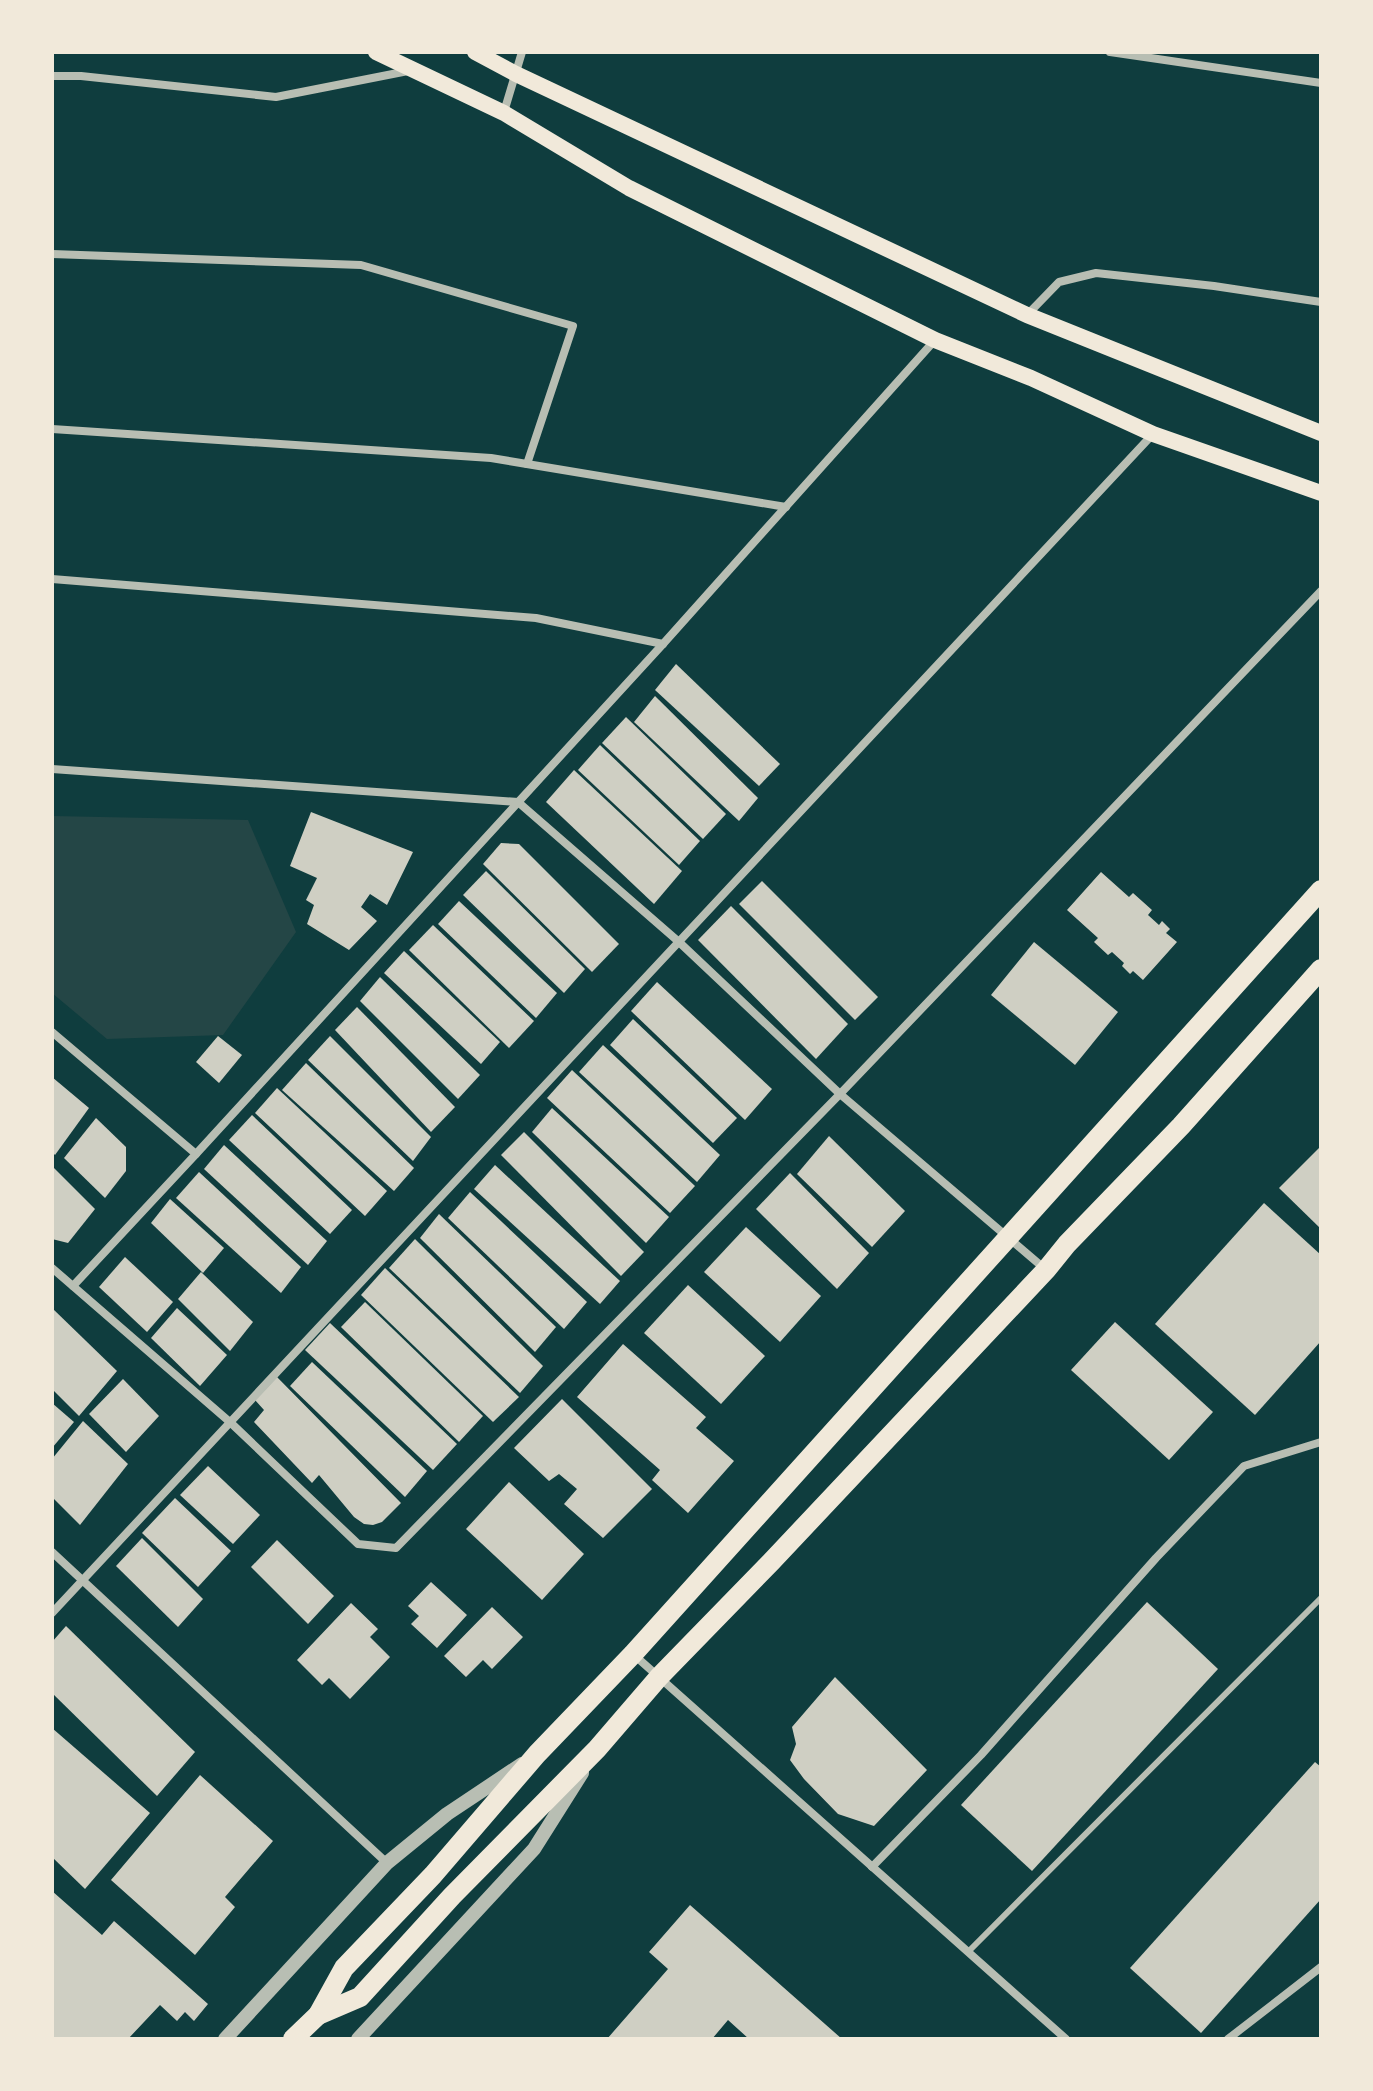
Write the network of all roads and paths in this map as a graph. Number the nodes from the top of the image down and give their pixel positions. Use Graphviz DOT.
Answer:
graph roads {
  1 [pos="376,52"];
  2 [pos="475,52"];
  3 [pos="522,52"];
  4 [pos="1110,52"];
  5 [pos="413,70"];
  6 [pos="516,74"];
  7 [pos="52,76"];
  8 [pos="1321,83"];
  9 [pos="504,113"];
  10 [pos="52,254"];
  11 [pos="1321,302"];
  12 [pos="1027,315"];
  13 [pos="935,340"];
  14 [pos="52,429"];
  15 [pos="1321,433"];
  16 [pos="1153,434"];
  17 [pos="527,464"];
  18 [pos="1321,493"];
  19 [pos="786,507"];
  20 [pos="52,579"];
  21 [pos="1321,591"];
  22 [pos="663,644"];
  23 [pos="52,769"];
  24 [pos="518,802"];
  25 [pos="1321,890"];
  26 [pos="679,942"];
  27 [pos="1321,969"];
  28 [pos="52,1032"];
  29 [pos="840,1094"];
  30 [pos="196,1154"];
  31 [pos="1009,1238"];
  32 [pos="52,1268"];
  33 [pos="1046,1270"];
  34 [pos="73,1286"];
  35 [pos="231,1423"];
  36 [pos="1321,1442"];
  37 [pos="52,1552"];
  38 [pos="83,1581"];
  39 [pos="1321,1598"];
  40 [pos="52,1613"];
  41 [pos="633,1654"];
  42 [pos="659,1677"];
  43 [pos="597,1749"];
  44 [pos="537,1754"];
  45 [pos="387,1863"];
  46 [pos="872,1867"];
  47 [pos="968,1952"];
  48 [pos="1321,1967"];
  49 [pos="318,2015"];
  50 [pos="225,2039"];
  51 [pos="293,2039"];
  52 [pos="358,2039"];
  53 [pos="1066,2039"];
  54 [pos="1228,2039"];
  1 -- 5 [label="main road"];
  2 -- 6 [label="main road"];
  3 -- 6 [label="street"];
  4 -- 8 [label="street"];
  5 -- 7 [label="street"];
  5 -- 9 [label="main road"];
  6 -- 9 [label="street"];
  6 -- 12 [label="main road"];
  9 -- 13 [label="main road"];
  10 -- 17 [label="street"];
  11 -- 12 [label="street"];
  12 -- 15 [label="main road"];
  13 -- 16 [label="main road"];
  13 -- 19 [label="street"];
  14 -- 17 [label="street"];
  16 -- 18 [label="main road"];
  16 -- 26 [label="street"];
  17 -- 19 [label="street"];
  19 -- 22 [label="street"];
  20 -- 22 [label="street"];
  21 -- 29 [label="street"];
  22 -- 24 [label="street"];
  23 -- 24 [label="street"];
  24 -- 26 [label="street"];
  24 -- 30 [label="street"];
  25 -- 31 [label="main road"];
  26 -- 29 [label="street"];
  26 -- 35 [label="street"];
  27 -- 33 [label="main road"];
  28 -- 30 [label="street"];
  29 -- 31 [label="street"];
  29 -- 35 [label="street"];
  30 -- 34 [label="street"];
  31 -- 33 [label="street"];
  31 -- 41 [label="main road"];
  32 -- 34 [label="street"];
  33 -- 42 [label="main road"];
  34 -- 35 [label="street"];
  35 -- 38 [label="street"];
  36 -- 46 [label="street"];
  37 -- 38 [label="street"];
  38 -- 40 [label="street"];
  38 -- 45 [label="street"];
  39 -- 47 [label="lane"];
  41 -- 42 [label="street"];
  41 -- 44 [label="main road"];
  42 -- 43 [label="main road"];
  42 -- 46 [label="street"];
  43 -- 49 [label="main road"];
  43 -- 52 [label="street"];
  44 -- 45 [label="street"];
  44 -- 49 [label="main road"];
  45 -- 50 [label="street"];
  46 -- 47 [label="street"];
  47 -- 53 [label="street"];
  48 -- 54 [label="street"];
  49 -- 51 [label="main road"];
}
